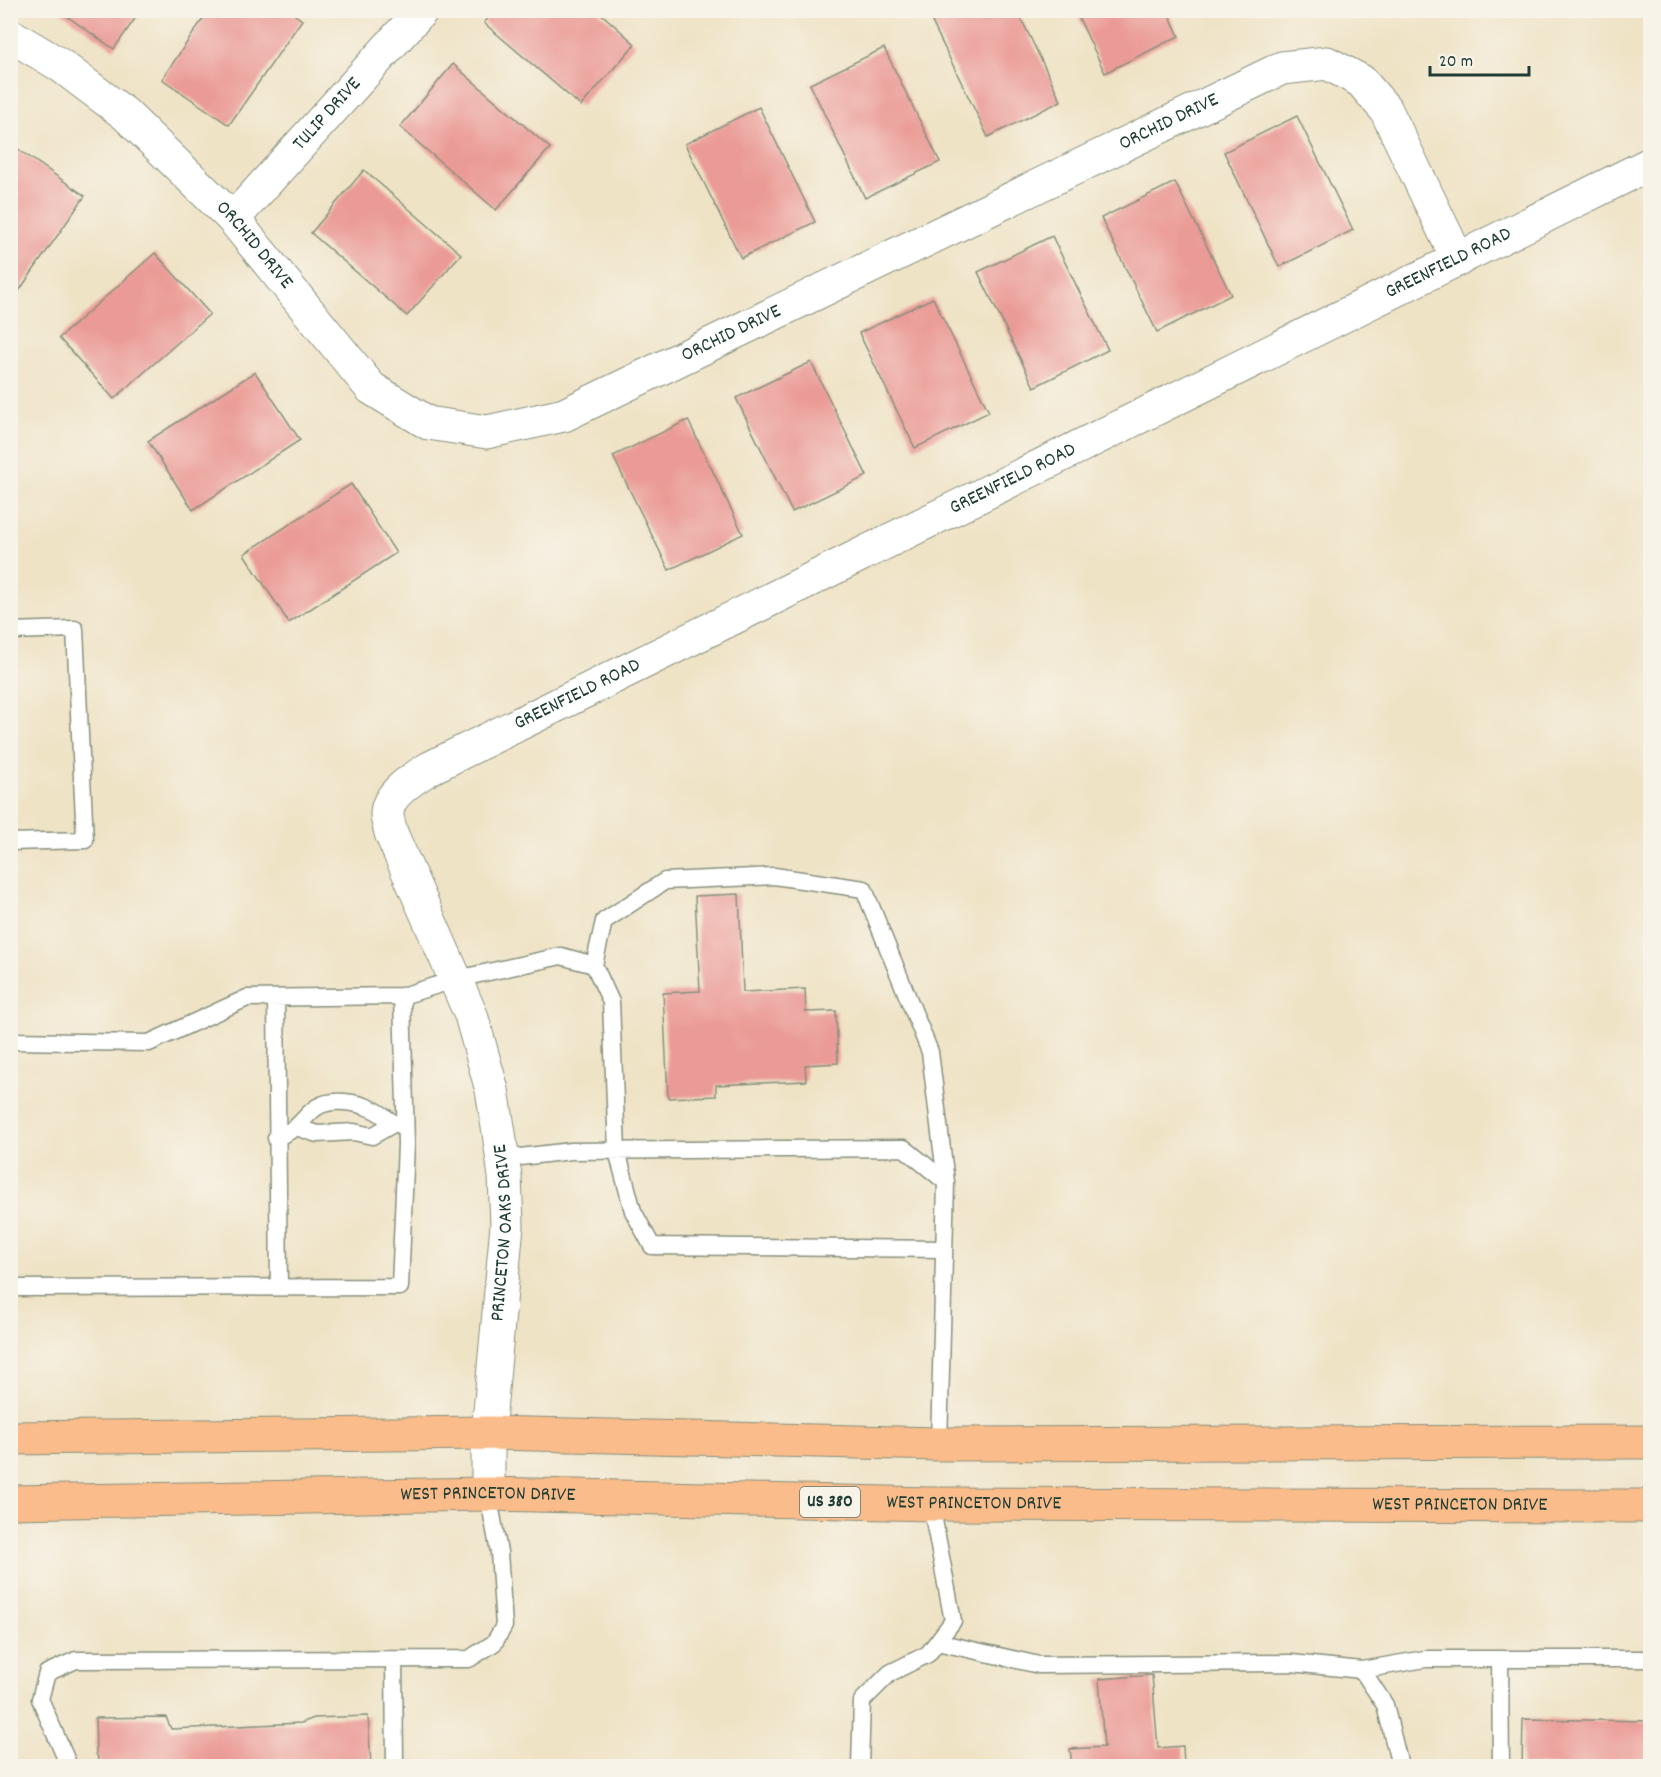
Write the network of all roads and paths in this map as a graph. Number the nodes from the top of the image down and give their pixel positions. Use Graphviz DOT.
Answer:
graph roads {
  1 [pos="422,10"];
  2 [pos="10,35"];
  3 [pos="1650,164"];
  4 [pos="233,219"];
  5 [pos="1458,260"];
  6 [pos="10,631"];
  7 [pos="387,811"];
  8 [pos="10,842"];
  9 [pos="594,965"];
  10 [pos="457,980"];
  11 [pos="402,996"];
  12 [pos="276,998"];
  13 [pos="10,1041"];
  14 [pos="399,1124"];
  15 [pos="296,1127"];
  16 [pos="276,1138"];
  17 [pos="617,1151"];
  18 [pos="503,1159"];
  19 [pos="945,1182"];
  20 [pos="944,1249"];
  21 [pos="279,1286"];
  22 [pos="10,1288"];
  23 [pos="488,1433"];
  24 [pos="10,1438"];
  25 [pos="1650,1442"];
  26 [pos="939,1444"];
  27 [pos="488,1494"];
  28 [pos="10,1502"];
  29 [pos="931,1504"];
  30 [pos="1650,1506"];
  31 [pos="937,1642"];
  32 [pos="1500,1659"];
  33 [pos="1650,1659"];
  34 [pos="394,1660"];
  35 [pos="1362,1670"];
  36 [pos="69,1767"];
  37 [pos="395,1767"];
  38 [pos="860,1767"];
  39 [pos="1400,1767"];
  40 [pos="1501,1767"];
  1 -- 4 [label="street, TULIP DRIVE"];
  2 -- 4 [label="street, ORCHID DRIVE"];
  3 -- 5 [label="street, GREENFIELD ROAD"];
  4 -- 5 [label="street, ORCHID DRIVE"];
  5 -- 7 [label="street, GREENFIELD ROAD"];
  6 -- 8 [label="lane"];
  7 -- 10 [label="street, PRINCETON OAKS DRIVE"];
  9 -- 10 [label="lane"];
  9 -- 17 [label="lane"];
  9 -- 19 [label="lane"];
  10 -- 11 [label="lane"];
  10 -- 18 [label="street, PRINCETON OAKS DRIVE"];
  11 -- 12 [label="lane"];
  11 -- 14 [label="lane"];
  12 -- 13 [label="lane"];
  12 -- 16 [label="lane"];
  14 -- 15 [label="lane"];
  14 -- 15 [label="lane"];
  14 -- 21 [label="lane"];
  15 -- 16 [label="lane"];
  16 -- 21 [label="lane"];
  17 -- 18 [label="lane"];
  17 -- 19 [label="lane"];
  17 -- 20 [label="lane"];
  18 -- 23 [label="street, PRINCETON OAKS DRIVE"];
  19 -- 20 [label="lane"];
  20 -- 26 [label="lane"];
  21 -- 22 [label="lane"];
  23 -- 24 [label="highway"];
  23 -- 26 [label="highway"];
  23 -- 27 [label="street, PRINCETON OAKS DRIVE"];
  25 -- 26 [label="highway"];
  27 -- 28 [label="highway, WEST PRINCETON DRIVE / US 380"];
  27 -- 29 [label="highway, WEST PRINCETON DRIVE / US 380"];
  27 -- 34 [label="lane"];
  29 -- 30 [label="highway, WEST PRINCETON DRIVE / US 380"];
  29 -- 31 [label="lane"];
  31 -- 35 [label="lane"];
  31 -- 38 [label="lane"];
  32 -- 33 [label="lane"];
  32 -- 35 [label="lane"];
  32 -- 40 [label="lane"];
  34 -- 36 [label="lane"];
  34 -- 37 [label="lane"];
  35 -- 39 [label="lane"];
}
